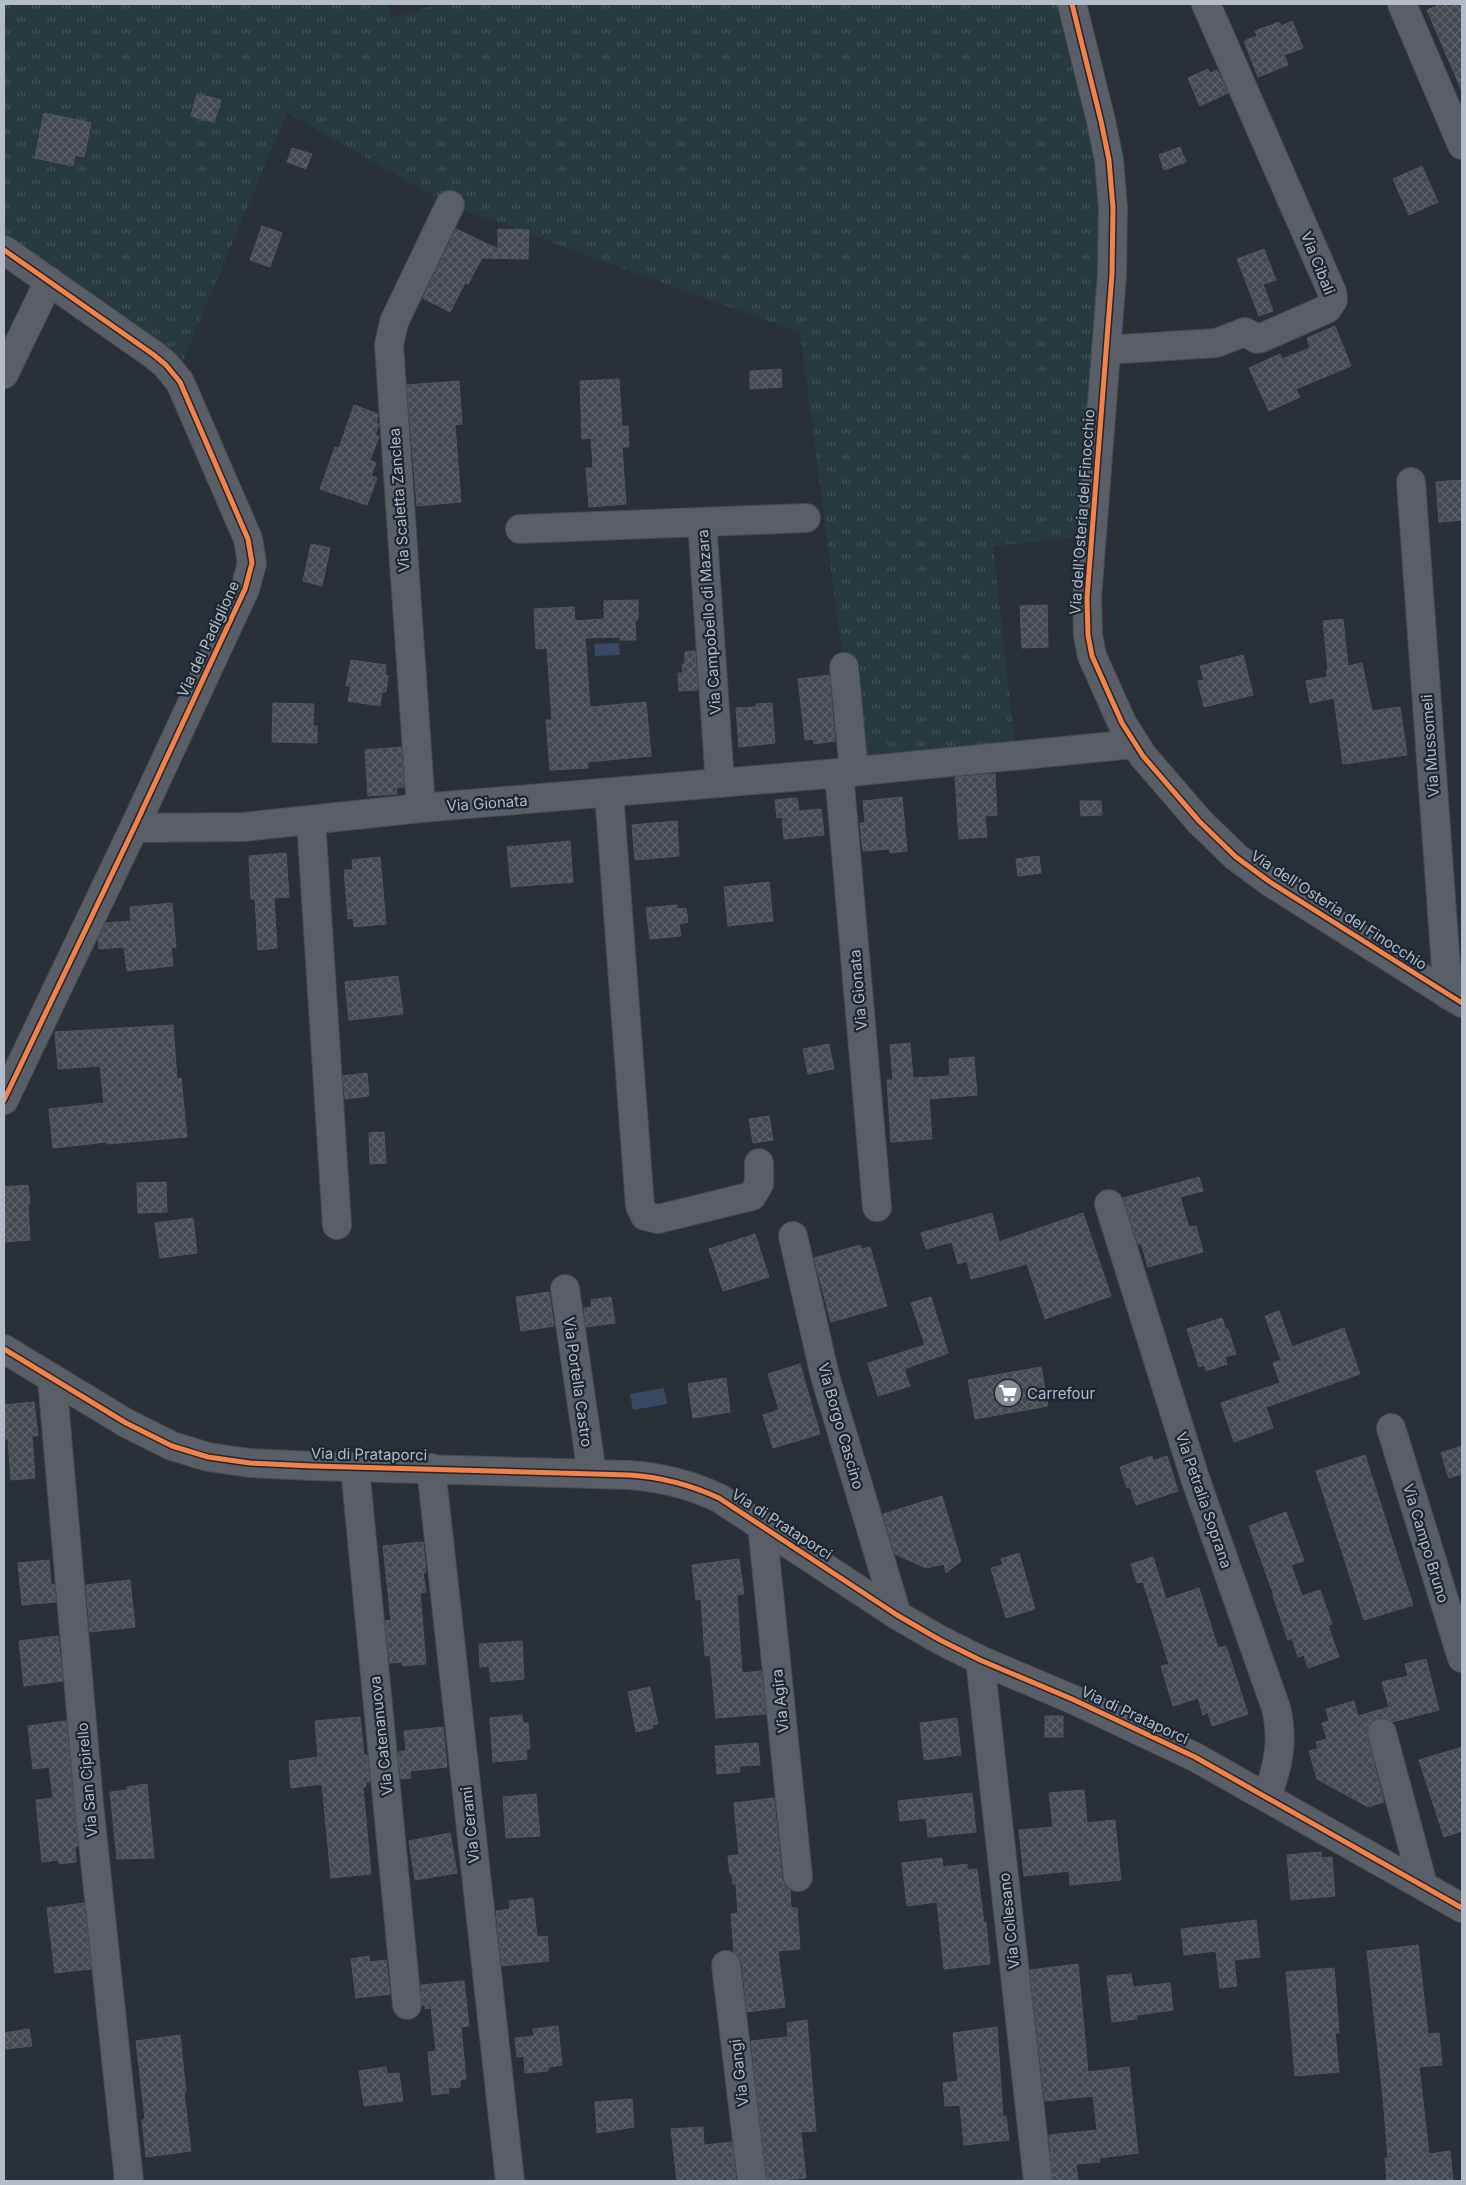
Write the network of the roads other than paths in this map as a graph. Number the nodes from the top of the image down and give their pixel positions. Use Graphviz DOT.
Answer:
graph roads {
  1 [pos="1072,4"];
  2 [pos="1206,4"];
  3 [pos="1402,4"];
  4 [pos="1462,145"];
  5 [pos="450,205"];
  6 [pos="4,250"];
  7 [pos="48,281"];
  8 [pos="1106,350"];
  9 [pos="4,374"];
  10 [pos="1411,482"];
  11 [pos="806,518"];
  12 [pos="702,522"];
  13 [pos="520,529"];
  14 [pos="844,667"];
  15 [pos="1134,744"];
  16 [pos="846,773"];
  17 [pos="720,783"];
  18 [pos="609,793"];
  19 [pos="421,808"];
  20 [pos="312,820"];
  21 [pos="134,828"];
  22 [pos="1458,995"];
  23 [pos="4,1100"];
  24 [pos="759,1162"];
  25 [pos="1110,1204"];
  26 [pos="877,1207"];
  27 [pos="337,1225"];
  28 [pos="793,1236"];
  29 [pos="565,1290"];
  30 [pos="4,1349"];
  31 [pos="52,1378"];
  32 [pos="1391,1428"];
  33 [pos="355,1468"];
  34 [pos="431,1468"];
  35 [pos="592,1474"];
  36 [pos="762,1525"];
  37 [pos="898,1615"];
  38 [pos="1462,1658"];
  39 [pos="980,1660"];
  40 [pos="1382,1733"];
  41 [pos="1267,1797"];
  42 [pos="798,1877"];
  43 [pos="1423,1885"];
  44 [pos="1457,1900"];
  45 [pos="726,1965"];
  46 [pos="407,2005"];
  47 [pos="130,2181"];
  48 [pos="510,2181"];
  49 [pos="752,2181"];
  50 [pos="1038,2181"];
  1 -- 8 [label="street, Via dell'Osteria del Finocchio"];
  2 -- 8 [label="street, Via Cibali"];
  3 -- 4 [label="street"];
  5 -- 19 [label="street, Via Scaletta Zanclea"];
  6 -- 7 [label="street, Via del Padiglione"];
  7 -- 9 [label="street"];
  7 -- 21 [label="street, Via del Padiglione"];
  8 -- 15 [label="street, Via dell'Osteria del Finocchio"];
  10 -- 22 [label="street, Via Mussomeli"];
  11 -- 12 [label="street"];
  12 -- 13 [label="street, Via Campobello di Mazara"];
  12 -- 17 [label="street, Via Campobello di Mazara"];
  14 -- 16 [label="street"];
  15 -- 16 [label="street, Via Gionata"];
  15 -- 22 [label="street, Via dell'Osteria del Finocchio"];
  16 -- 17 [label="street, Via Gionata"];
  16 -- 26 [label="street, Via Gionata"];
  17 -- 18 [label="street, Via Gionata"];
  18 -- 19 [label="street, Via Gionata"];
  18 -- 24 [label="street"];
  19 -- 20 [label="street, Via Gionata"];
  20 -- 21 [label="street, Via Gionata"];
  20 -- 27 [label="street"];
  21 -- 23 [label="street, Via del Padiglione"];
  25 -- 41 [label="street, Via Petralia Soprana"];
  28 -- 37 [label="street, Via Borgo Cascino"];
  29 -- 35 [label="street, Via Portella Castro"];
  30 -- 31 [label="street, Via di Prataporci"];
  31 -- 33 [label="street, Via di Prataporci"];
  31 -- 47 [label="street, Via San Cipirello"];
  32 -- 38 [label="street, Via Campo Bruno"];
  33 -- 34 [label="street, Via di Prataporci"];
  33 -- 46 [label="street, Via Catenanuova"];
  34 -- 35 [label="street, Via di Prataporci"];
  34 -- 48 [label="street, Via Cerami"];
  35 -- 36 [label="street, Via di Prataporci"];
  36 -- 37 [label="street, Via di Prataporci"];
  36 -- 42 [label="street, Via Agira"];
  37 -- 39 [label="street, Via di Prataporci"];
  39 -- 41 [label="street, Via di Prataporci"];
  39 -- 50 [label="street, Via Collesano"];
  40 -- 43 [label="street"];
  41 -- 43 [label="street, Via di Prataporci"];
  43 -- 44 [label="street, Via di Prataporci"];
  45 -- 49 [label="street, Via Gangi"];
}
